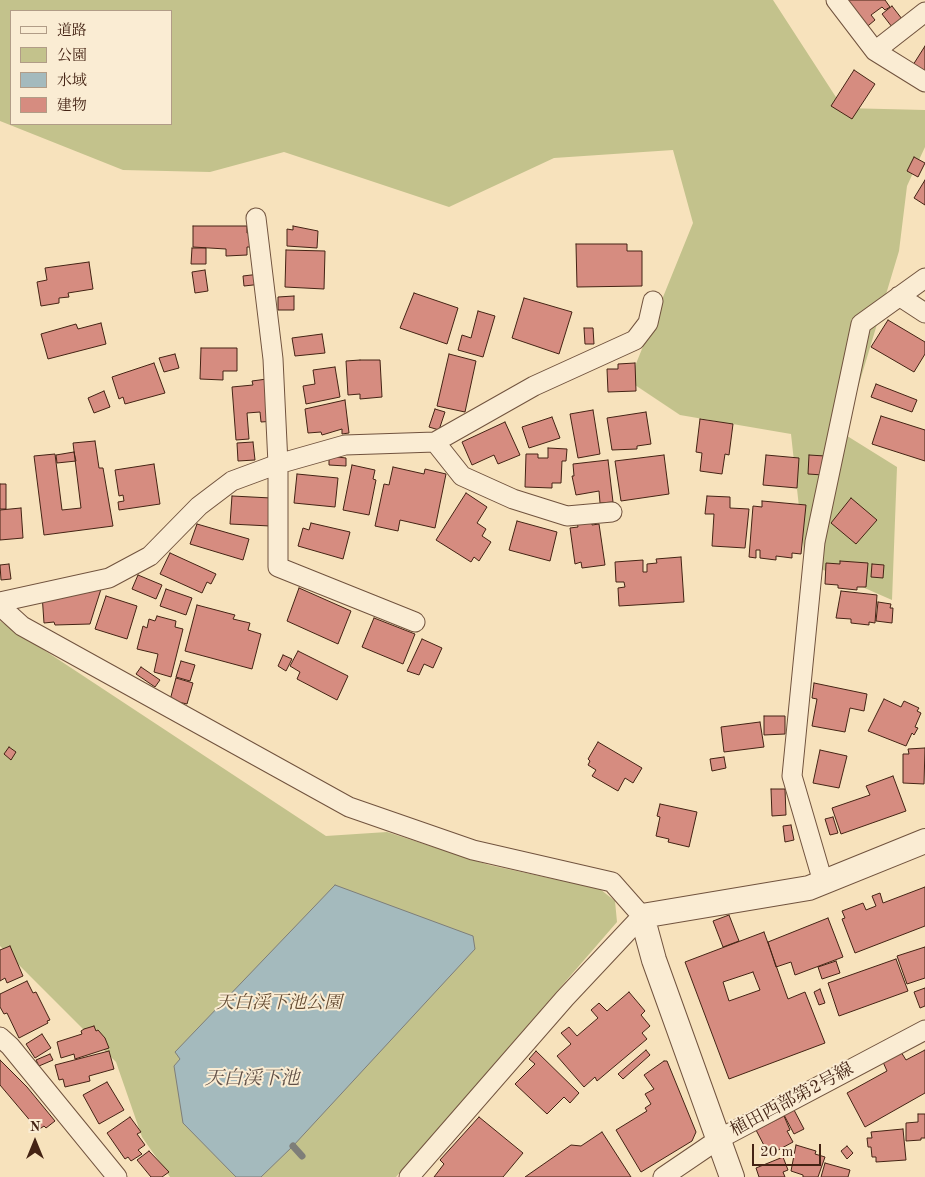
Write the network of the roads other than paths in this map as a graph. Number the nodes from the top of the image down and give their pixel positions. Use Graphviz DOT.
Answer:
graph roads {
  1 [pos="836,0"];
  2 [pos="925,12"];
  3 [pos="875,51"];
  4 [pos="925,82"];
  5 [pos="256,218"];
  6 [pos="925,278"];
  7 [pos="899,296"];
  8 [pos="654,301"];
  9 [pos="925,313"];
  10 [pos="435,442"];
  11 [pos="278,464"];
  12 [pos="612,512"];
  13 [pos="0,602"];
  14 [pos="0,606"];
  15 [pos="415,622"];
  16 [pos="925,841"];
  17 [pos="823,882"];
  18 [pos="642,916"];
  19 [pos="925,1030"];
  20 [pos="3,1045"];
  21 [pos="719,1139"];
  22 [pos="118,1177"];
  23 [pos="410,1177"];
  24 [pos="662,1177"];
  25 [pos="732,1177"];
  1 -- 3 [label="street"];
  2 -- 3 [label="street"];
  3 -- 4 [label="street"];
  5 -- 11 [label="street"];
  6 -- 7 [label="street"];
  7 -- 9 [label="street"];
  7 -- 17 [label="street"];
  8 -- 10 [label="street"];
  10 -- 11 [label="street"];
  10 -- 12 [label="street"];
  11 -- 13 [label="street"];
  11 -- 15 [label="street"];
  14 -- 18 [label="street"];
  16 -- 17 [label="street"];
  17 -- 18 [label="street"];
  18 -- 21 [label="street"];
  18 -- 23 [label="street"];
  19 -- 21 [label="street, 植田西部第2号線"];
  20 -- 22 [label="street"];
  21 -- 24 [label="street, 植田西部第2号線"];
  21 -- 25 [label="street"];
}
